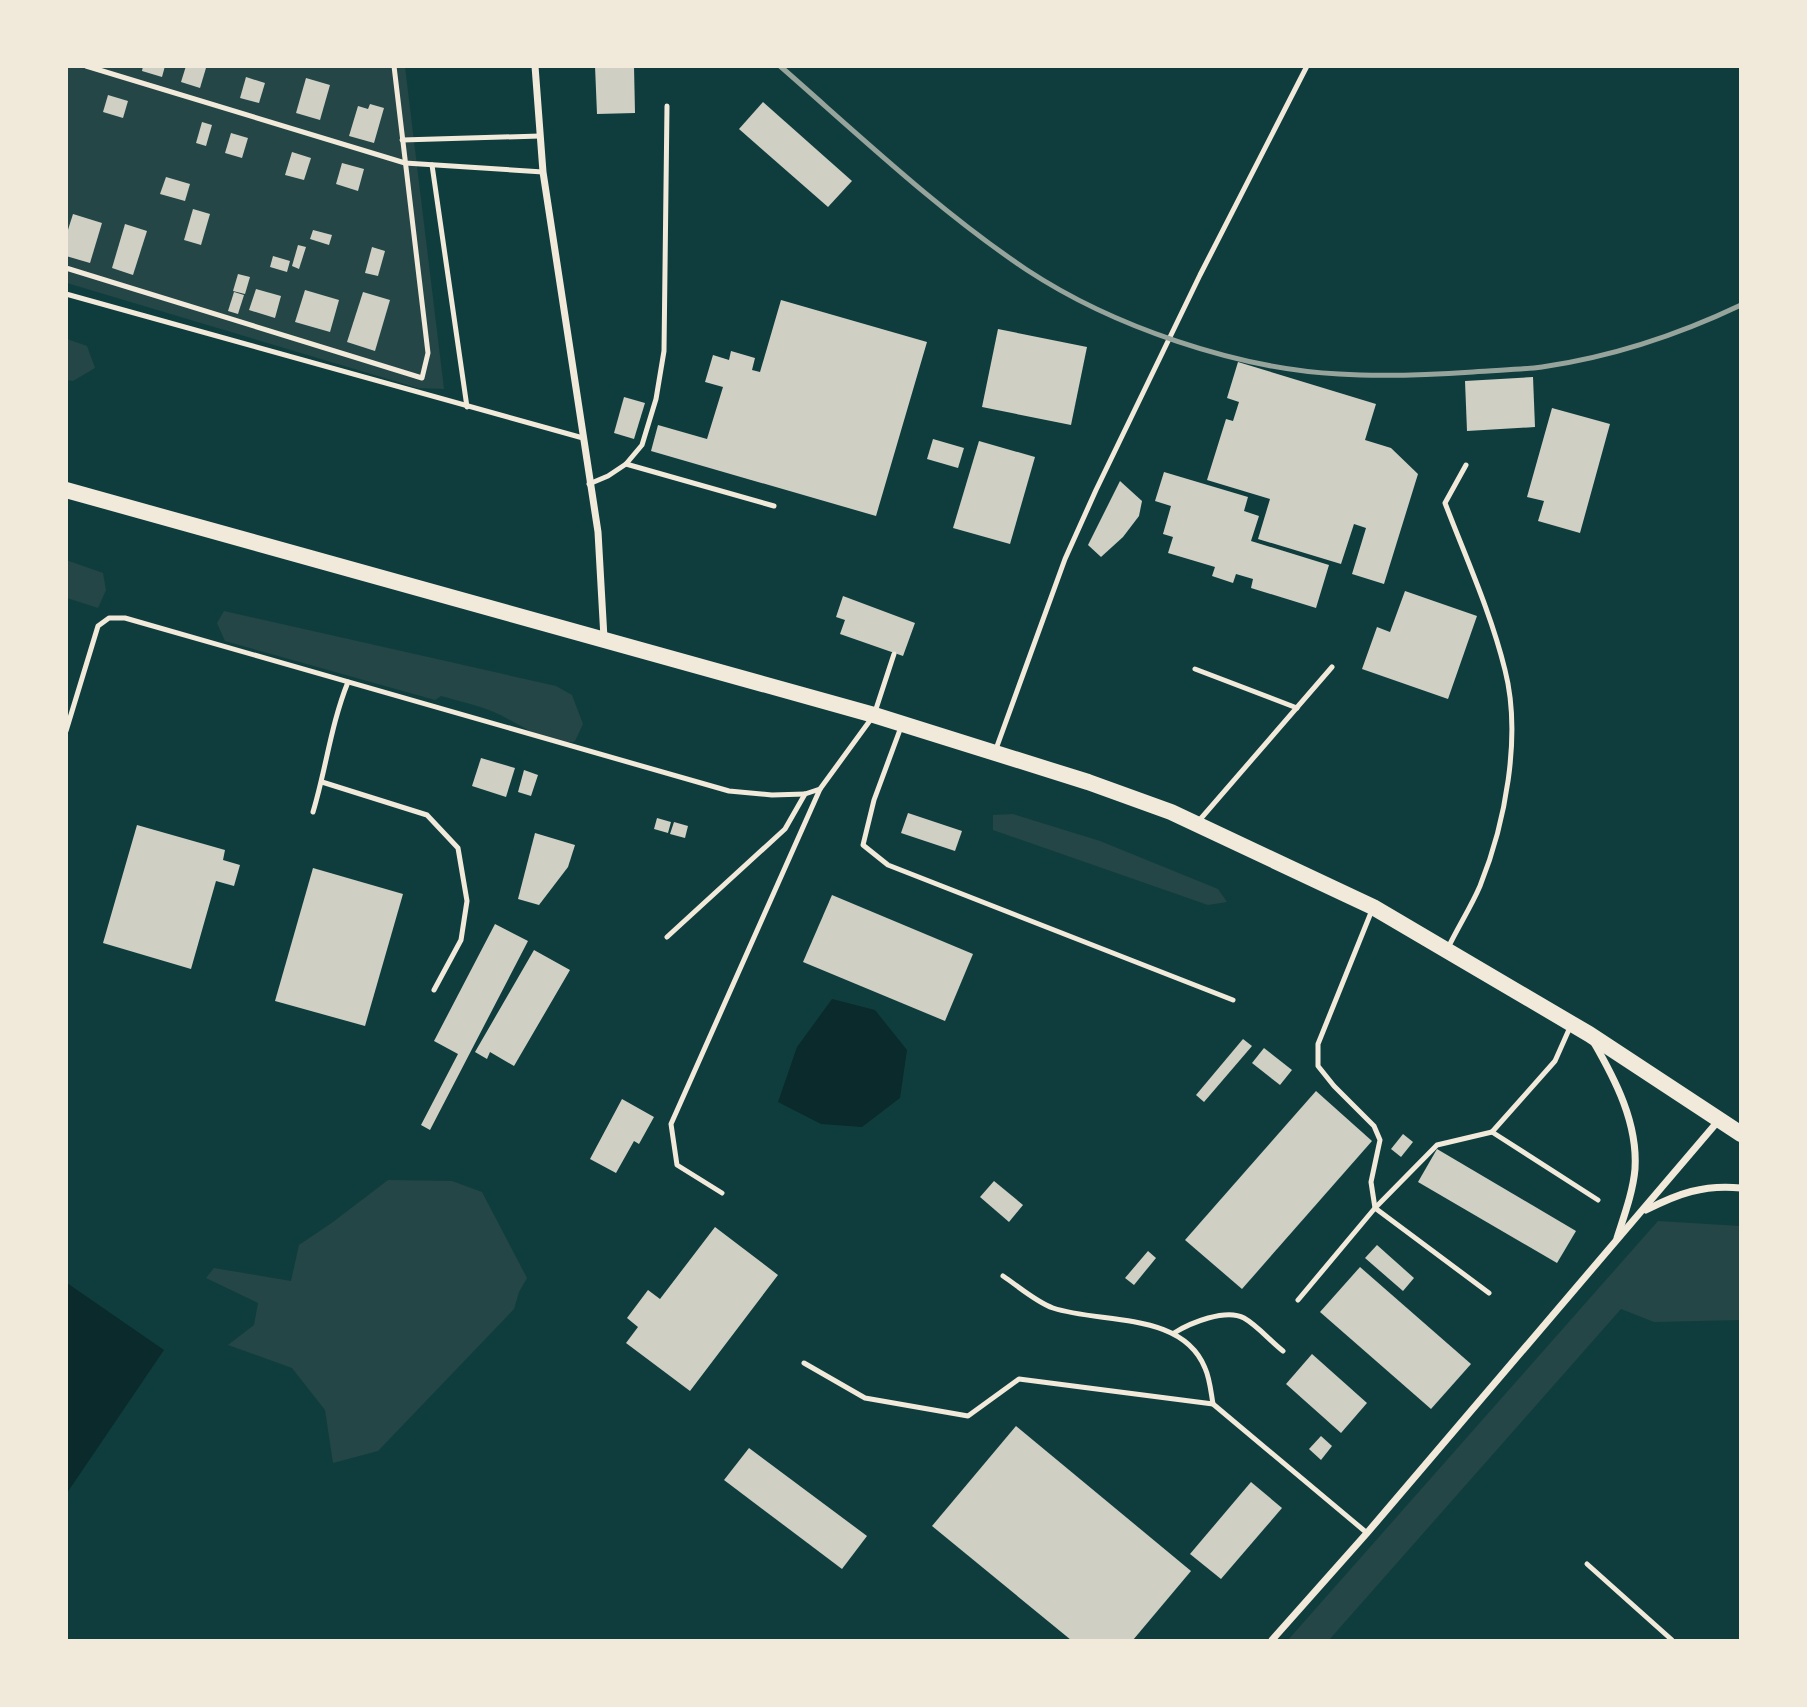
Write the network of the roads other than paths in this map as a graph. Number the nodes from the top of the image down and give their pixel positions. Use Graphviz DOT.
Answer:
graph roads {
  1 [pos="86,66"];
  2 [pos="394,66"];
  3 [pos="535,66"];
  4 [pos="1307,66"];
  5 [pos="667,106"];
  6 [pos="540,136"];
  7 [pos="402,140"];
  8 [pos="405,163"];
  9 [pos="432,165"];
  10 [pos="543,172"];
  11 [pos="66,268"];
  12 [pos="66,294"];
  13 [pos="467,407"];
  14 [pos="583,438"];
  15 [pos="626,464"];
  16 [pos="1466,465"];
  17 [pos="589,484"];
  18 [pos="66,490"];
  19 [pos="774,506"];
  20 [pos="604,639"];
  21 [pos="894,654"];
  22 [pos="1332,667"];
  23 [pos="1195,669"];
  24 [pos="348,682"];
  25 [pos="1297,708"];
  26 [pos="874,715"];
  27 [pos="903,724"];
  28 [pos="66,731"];
  29 [pos="995,752"];
  30 [pos="322,782"];
  31 [pos="820,789"];
  32 [pos="805,794"];
  33 [pos="313,812"];
  34 [pos="1196,824"];
  35 [pos="1373,907"];
  36 [pos="667,937"];
  37 [pos="1447,951"];
  38 [pos="435,990"];
  39 [pos="1233,1000"];
  40 [pos="1571,1025"];
  41 [pos="1589,1034"];
  42 [pos="1719,1119"];
  43 [pos="1492,1132"];
  44 [pos="1741,1135"];
  45 [pos="1741,1188"];
  46 [pos="722,1194"];
  47 [pos="1598,1200"];
  48 [pos="1375,1208"];
  49 [pos="1642,1212"];
  50 [pos="1617,1241"];
  51 [pos="1003,1276"];
  52 [pos="1489,1293"];
  53 [pos="1298,1300"];
  54 [pos="1174,1333"];
  55 [pos="1283,1351"];
  56 [pos="804,1363"];
  57 [pos="1213,1404"];
  58 [pos="1367,1533"];
  59 [pos="1587,1564"];
  60 [pos="1272,1640"];
  61 [pos="1672,1640"];
  1 -- 8 [label="lane"];
  2 -- 7 [label="lane"];
  3 -- 6 [label="street"];
  4 -- 29 [label="lane"];
  5 -- 15 [label="lane"];
  6 -- 7 [label="lane"];
  6 -- 10 [label="street"];
  7 -- 8 [label="lane"];
  8 -- 9 [label="lane"];
  8 -- 11 [label="lane"];
  9 -- 10 [label="lane"];
  9 -- 13 [label="lane"];
  10 -- 14 [label="street"];
  12 -- 13 [label="lane"];
  13 -- 14 [label="lane"];
  14 -- 17 [label="street"];
  15 -- 17 [label="lane"];
  15 -- 19 [label="lane"];
  16 -- 37 [label="lane"];
  17 -- 20 [label="street"];
  18 -- 20 [label="main road"];
  20 -- 26 [label="main road"];
  21 -- 26 [label="lane"];
  22 -- 25 [label="lane"];
  23 -- 25 [label="lane"];
  24 -- 28 [label="lane"];
  24 -- 30 [label="lane"];
  24 -- 32 [label="lane"];
  25 -- 34 [label="lane"];
  26 -- 27 [label="main road"];
  26 -- 31 [label="lane"];
  27 -- 29 [label="main road"];
  27 -- 39 [label="lane"];
  29 -- 34 [label="main road"];
  30 -- 33 [label="lane"];
  30 -- 38 [label="lane"];
  31 -- 32 [label="lane"];
  31 -- 46 [label="lane"];
  32 -- 36 [label="lane"];
  34 -- 35 [label="main road"];
  35 -- 37 [label="main road"];
  35 -- 48 [label="lane"];
  37 -- 40 [label="main road"];
  40 -- 41 [label="main road"];
  40 -- 43 [label="lane"];
  41 -- 42 [label="main road"];
  41 -- 50 [label="street"];
  42 -- 44 [label="main road"];
  42 -- 49 [label="street"];
  43 -- 47 [label="lane"];
  43 -- 48 [label="lane"];
  45 -- 49 [label="street"];
  48 -- 52 [label="lane"];
  48 -- 53 [label="lane"];
  49 -- 50 [label="street"];
  50 -- 58 [label="street"];
  51 -- 54 [label="lane"];
  54 -- 55 [label="lane"];
  54 -- 57 [label="lane"];
  56 -- 57 [label="lane"];
  57 -- 58 [label="lane"];
  58 -- 60 [label="street"];
  59 -- 61 [label="lane"];
}
